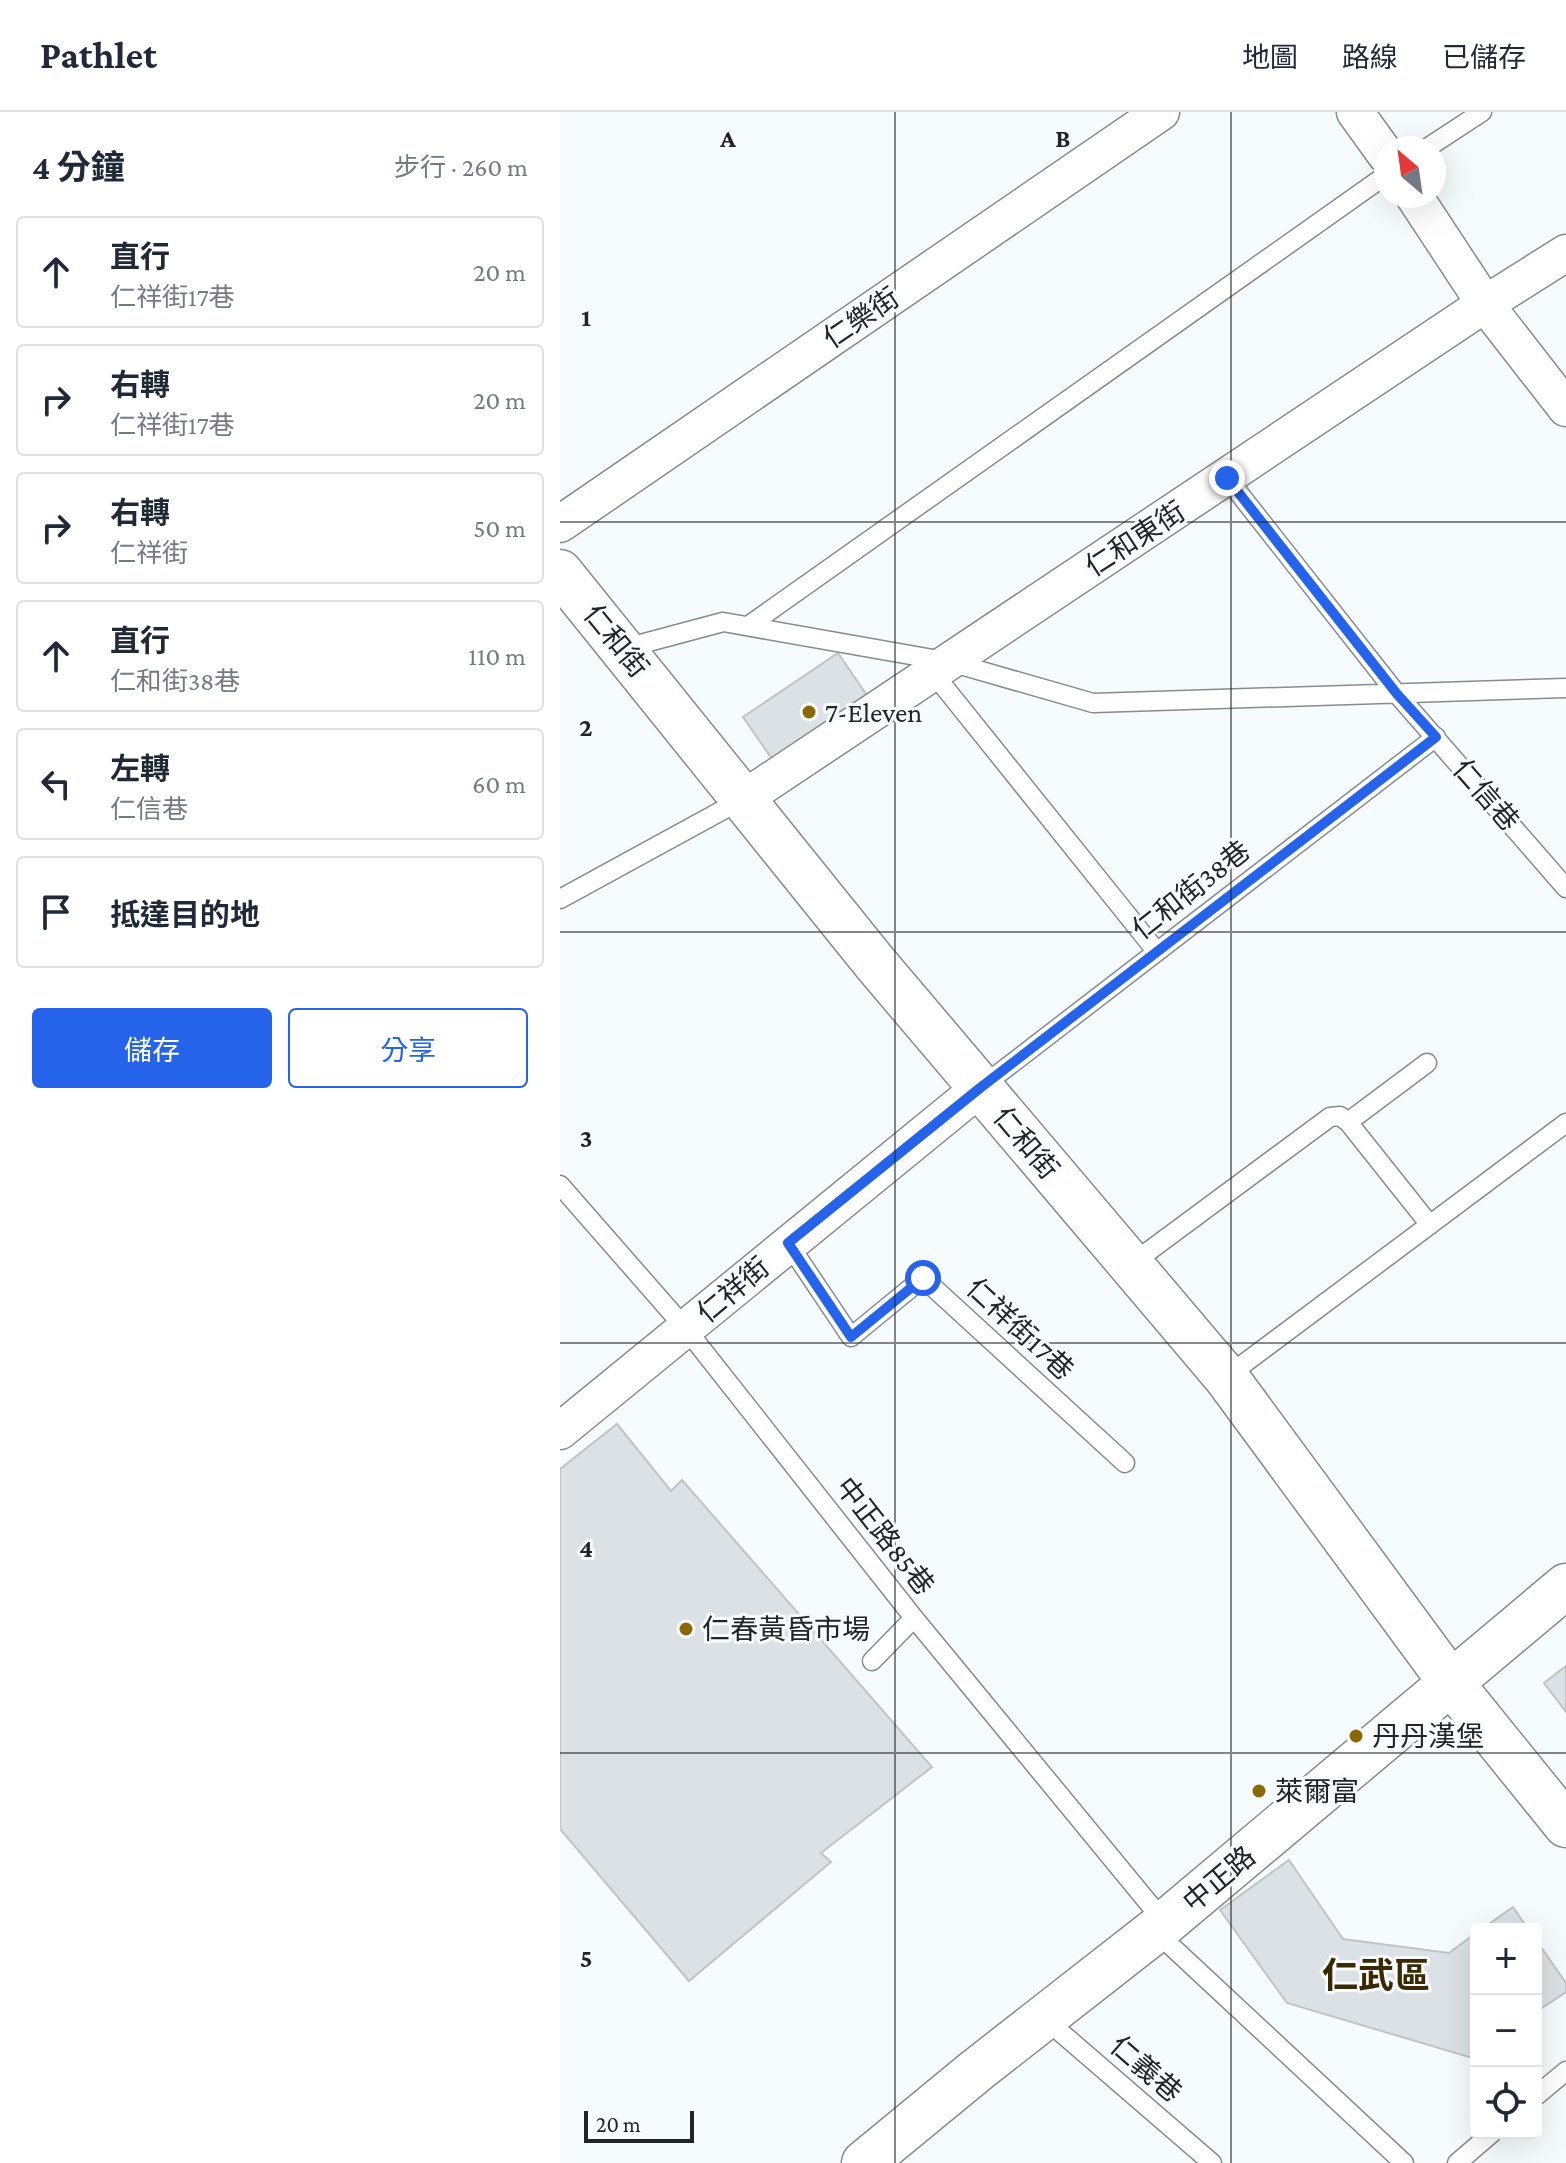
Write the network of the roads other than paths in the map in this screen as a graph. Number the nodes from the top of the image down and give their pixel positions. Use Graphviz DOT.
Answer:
graph roads {
  1 [pos="1161,112"];
  2 [pos="1355,112"];
  3 [pos="1482,112"];
  4 [pos="1445,136"];
  5 [pos="1374,138"];
  6 [pos="1374,183"];
  7 [pos="1422,208"];
  8 [pos="1566,253"];
  9 [pos="1485,304"];
  10 [pos="1566,408"];
  11 [pos="1227,478"];
  12 [pos="560,524"];
  13 [pos="560,572"];
  14 [pos="748,626"];
  15 [pos="622,649"];
  16 [pos="941,667"];
  17 [pos="1566,688"];
  18 [pos="1397,694"];
  19 [pos="1436,737"];
  20 [pos="743,799"];
  21 [pos="1566,888"];
  22 [pos="560,899"];
  23 [pos="1157,952"];
  24 [pos="1427,1063"];
  25 [pos="980,1088"];
  26 [pos="1348,1122"];
  27 [pos="1566,1123"];
  28 [pos="560,1185"];
  29 [pos="1430,1225"];
  30 [pos="788,1243"];
  31 [pos="1130,1265"];
  32 [pos="686,1329"];
  33 [pos="1226,1377"];
  34 [pos="560,1431"];
  35 [pos="1125,1463"];
  36 [pos="1566,1586"];
  37 [pos="914,1618"];
  38 [pos="872,1661"];
  39 [pos="1452,1684"];
  40 [pos="1566,1825"];
  41 [pos="1160,1927"];
  42 [pos="1044,2018"];
  43 [pos="1566,2071"];
  44 [pos="1542,2091"];
  45 [pos="1485,2139"];
  46 [pos="864,2163"];
  47 [pos="1212,2163"];
  48 [pos="1404,2163"];
  49 [pos="1457,2163"];
  1 -- 12 [label="street, 仁樂街"];
  2 -- 5 [label="street"];
  3 -- 4 [label="lane"];
  6 -- 14 [label="lane"];
  7 -- 9 [label="street"];
  8 -- 9 [label="street, 仁和東街"];
  9 -- 10 [label="street"];
  9 -- 11 [label="street, 仁和東街"];
  11 -- 16 [label="street, 仁和東街"];
  11 -- 18 [label="lane, 仁信巷"];
  13 -- 15 [label="street, 仁和街"];
  14 -- 15 [label="lane"];
  14 -- 16 [label="lane"];
  15 -- 20 [label="street, 仁和街"];
  16 -- 18 [label="lane"];
  16 -- 20 [label="street, 仁和東街"];
  16 -- 23 [label="lane"];
  17 -- 18 [label="lane"];
  18 -- 19 [label="lane, 仁信巷"];
  19 -- 21 [label="lane, 仁信巷"];
  19 -- 23 [label="lane, 仁和街38巷"];
  20 -- 22 [label="lane"];
  20 -- 25 [label="street, 仁和街"];
  23 -- 25 [label="lane, 仁和街38巷"];
  24 -- 26 [label="lane"];
  25 -- 30 [label="street, 仁祥街"];
  25 -- 31 [label="street, 仁和街"];
  26 -- 29 [label="lane"];
  26 -- 31 [label="lane"];
  27 -- 29 [label="lane"];
  28 -- 32 [label="lane, 中正路85巷"];
  29 -- 33 [label="lane"];
  30 -- 32 [label="street, 仁祥街"];
  30 -- 35 [label="lane, 仁祥街17巷"];
  31 -- 33 [label="street, 仁和街"];
  32 -- 34 [label="street, 仁祥街"];
  32 -- 37 [label="lane, 中正路85巷"];
  33 -- 39 [label="street, 仁和街"];
  36 -- 39 [label="street, 中正路"];
  37 -- 38 [label="lane"];
  37 -- 41 [label="lane, 中正路85巷"];
  39 -- 40 [label="street, 仁和街"];
  39 -- 41 [label="street, 中正路"];
  41 -- 42 [label="street, 中正路"];
  41 -- 48 [label="lane, 中正路85巷"];
  42 -- 46 [label="street, 中正路"];
  42 -- 47 [label="lane, 仁義巷"];
  43 -- 44 [label="lane"];
  45 -- 49 [label="lane"];
}
